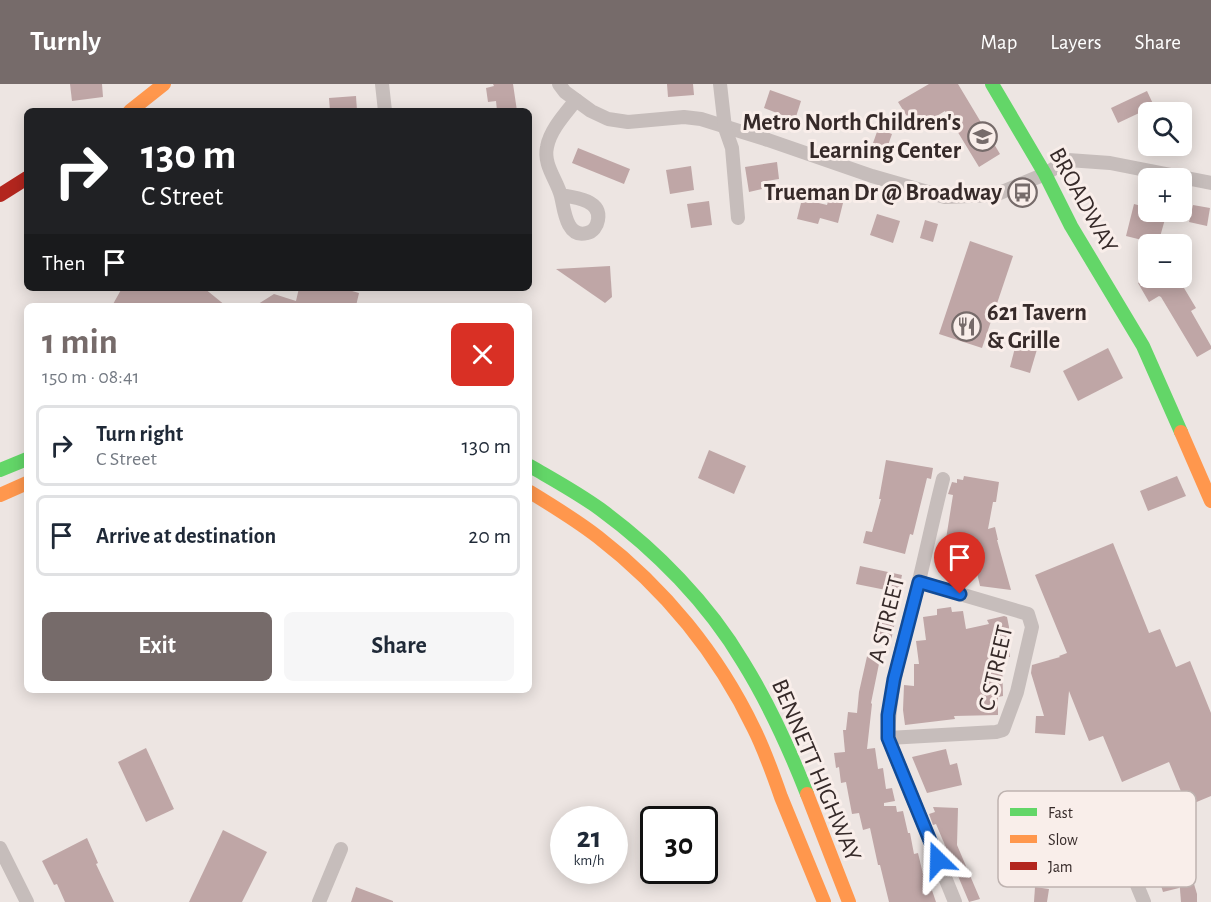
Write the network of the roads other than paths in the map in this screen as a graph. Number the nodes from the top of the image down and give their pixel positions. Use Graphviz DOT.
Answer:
graph roads {
  1 [pos="164,84"];
  2 [pos="382,84"];
  3 [pos="559,84"];
  4 [pos="720,84"];
  5 [pos="992,84"];
  6 [pos="576,100"];
  7 [pos="133,108"];
  8 [pos="385,108"];
  9 [pos="725,128"];
  10 [pos="1045,174"];
  11 [pos="24,180"];
  12 [pos="1211,183"];
  13 [pos="0,195"];
  14 [pos="561,195"];
  15 [pos="738,218"];
  16 [pos="24,460"];
  17 [pos="532,467"];
  18 [pos="0,470"];
  19 [pos="942,479"];
  20 [pos="24,484"];
  21 [pos="532,493"];
  22 [pos="0,495"];
  23 [pos="1211,501"];
  24 [pos="919,582"];
  25 [pos="888,738"];
  26 [pos="0,848"];
  27 [pos="340,849"];
  28 [pos="1138,887"];
  29 [pos="27,902"];
  30 [pos="318,902"];
  31 [pos="824,902"];
  32 [pos="849,902"];
  33 [pos="955,902"];
  34 [pos="1144,902"];
  1 -- 7 [label="main road"];
  2 -- 8 [label="street"];
  3 -- 6 [label="street"];
  4 -- 9 [label="street"];
  5 -- 10 [label="main road, BROADWAY"];
  6 -- 9 [label="street"];
  6 -- 14 [label="street"];
  9 -- 10 [label="street"];
  9 -- 15 [label="street"];
  10 -- 12 [label="street"];
  10 -- 23 [label="main road, BROADWAY"];
  11 -- 13 [label="main road"];
  16 -- 18 [label="main road"];
  17 -- 32 [label="main road, BENNETT HIGHWAY"];
  19 -- 24 [label="street, A STREET"];
  20 -- 22 [label="main road"];
  21 -- 31 [label="main road, BENNETT HIGHWAY"];
  24 -- 25 [label="street, A STREET"];
  24 -- 25 [label="street, C STREET"];
  25 -- 33 [label="street, A STREET"];
  26 -- 29 [label="street"];
  27 -- 30 [label="street"];
  28 -- 34 [label="street"];
}
